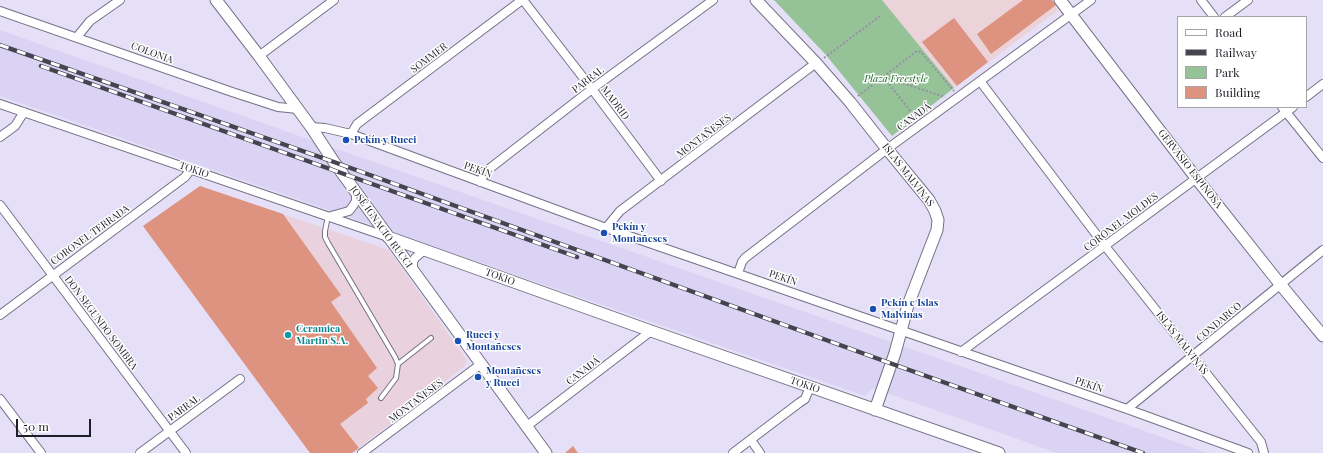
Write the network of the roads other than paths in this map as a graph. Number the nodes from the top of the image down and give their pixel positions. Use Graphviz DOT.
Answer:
graph roads {
  1 [pos="120,0"];
  2 [pos="216,0"];
  3 [pos="334,0"];
  4 [pos="522,0"];
  5 [pos="713,0"];
  6 [pos="756,0"];
  7 [pos="1060,0"];
  8 [pos="1091,0"];
  9 [pos="1201,0"];
  10 [pos="1248,0"];
  11 [pos="0,10"];
  12 [pos="1070,15"];
  13 [pos="1213,16"];
  14 [pos="1226,16"];
  15 [pos="77,37"];
  16 [pos="259,56"];
  17 [pos="816,63"];
  18 [pos="980,81"];
  19 [pos="1323,84"];
  20 [pos="592,89"];
  21 [pos="1307,96"];
  22 [pos="0,104"];
  23 [pos="298,109"];
  24 [pos="1284,110"];
  25 [pos="24,112"];
  26 [pos="311,127"];
  27 [pos="351,134"];
  28 [pos="0,137"];
  29 [pos="887,149"];
  30 [pos="1323,158"];
  31 [pos="191,169"];
  32 [pos="1196,178"];
  33 [pos="661,181"];
  34 [pos="480,182"];
  35 [pos="356,192"];
  36 [pos="0,205"];
  37 [pos="329,216"];
  38 [pos="606,228"];
  39 [pos="388,237"];
  40 [pos="1105,246"];
  41 [pos="1323,250"];
  42 [pos="432,252"];
  43 [pos="413,271"];
  44 [pos="738,273"];
  45 [pos="53,274"];
  46 [pos="1280,284"];
  47 [pos="0,315"];
  48 [pos="651,331"];
  49 [pos="902,331"];
  50 [pos="1323,336"];
  51 [pos="431,338"];
  52 [pos="961,352"];
  53 [pos="1192,356"];
  54 [pos="398,364"];
  55 [pos="481,364"];
  56 [pos="240,379"];
  57 [pos="810,387"];
  58 [pos="0,398"];
  59 [pos="381,398"];
  60 [pos="1127,409"];
  61 [pos="875,410"];
  62 [pos="527,426"];
  63 [pos="169,431"];
  64 [pos="751,440"];
  65 [pos="41,453"];
  66 [pos="140,453"];
  67 [pos="186,453"];
  68 [pos="362,453"];
  69 [pos="546,453"];
  70 [pos="733,453"];
  71 [pos="760,453"];
  72 [pos="998,453"];
  73 [pos="1248,453"];
  74 [pos="1264,453"];
  1 -- 15 [label="street"];
  2 -- 16 [label="street, JOSÉ IGNACIO RUCCI"];
  3 -- 16 [label="street"];
  4 -- 20 [label="street, MADRID"];
  4 -- 27 [label="street, SOMMER"];
  5 -- 20 [label="street, PARRAL"];
  6 -- 17 [label="street, ISLAS MALVINAS"];
  7 -- 12 [label="street, GERVASIO ESPINOSA"];
  8 -- 12 [label="street, CANADÁ"];
  9 -- 13 [label="street"];
  10 -- 14 [label="street"];
  11 -- 15 [label="street, COLONIA"];
  12 -- 18 [label="street, CANADÁ"];
  12 -- 32 [label="street, GERVASIO ESPINOSA"];
  15 -- 23 [label="street, COLONIA"];
  16 -- 23 [label="street, JOSÉ IGNACIO RUCCI"];
  17 -- 29 [label="street, ISLAS MALVINAS"];
  17 -- 33 [label="street, MONTAÑESES"];
  18 -- 29 [label="street, CANADÁ"];
  18 -- 40 [label="street, ISLAS MALVINAS"];
  19 -- 21 [label="street"];
  20 -- 33 [label="street, MADRID"];
  20 -- 34 [label="street, PARRAL"];
  22 -- 25 [label="street, TOKIO"];
  23 -- 26 [label="street, JOSÉ IGNACIO RUCCI"];
  24 -- 30 [label="street"];
  24 -- 32 [label="street, CORONEL MOLDES"];
  25 -- 28 [label="street"];
  25 -- 31 [label="street, TOKIO"];
  26 -- 27 [label="street, PEKÍN"];
  26 -- 35 [label="street, JOSÉ IGNACIO RUCCI"];
  27 -- 34 [label="street, PEKÍN"];
  29 -- 44 [label="street, CANADÁ"];
  29 -- 49 [label="street, ISLAS MALVINAS"];
  31 -- 37 [label="street, TOKIO"];
  31 -- 45 [label="street, CORONEL TERRADA"];
  32 -- 40 [label="street, CORONEL MOLDES"];
  32 -- 46 [label="street, GERVASIO ESPINOSA"];
  33 -- 38 [label="street, MONTAÑESES"];
  34 -- 38 [label="street, PEKÍN"];
  35 -- 37 [label="street"];
  35 -- 39 [label="street, JOSÉ IGNACIO RUCCI"];
  36 -- 45 [label="street, DON SEGUNDO SOMBRA"];
  37 -- 39 [label="street, TOKIO"];
  37 -- 54 [label="lane"];
  38 -- 44 [label="street, PEKÍN"];
  39 -- 42 [label="street, TOKIO"];
  39 -- 43 [label="street, JOSÉ IGNACIO RUCCI"];
  40 -- 52 [label="street, CORONEL MOLDES"];
  40 -- 53 [label="street, ISLAS MALVINAS"];
  41 -- 46 [label="street, CONDARCO"];
  42 -- 43 [label="street"];
  42 -- 48 [label="street, TOKIO"];
  43 -- 55 [label="street, JOSÉ IGNACIO RUCCI"];
  44 -- 49 [label="street, PEKÍN"];
  45 -- 47 [label="street, CORONEL TERRADA"];
  45 -- 63 [label="street, DON SEGUNDO SOMBRA"];
  46 -- 50 [label="street, GERVASIO ESPINOSA"];
  46 -- 53 [label="street, CONDARCO"];
  48 -- 57 [label="street, TOKIO"];
  48 -- 62 [label="street, CANADÁ"];
  49 -- 52 [label="street, PEKÍN"];
  49 -- 61 [label="street, ISLAS MALVINAS"];
  51 -- 54 [label="lane"];
  52 -- 60 [label="street, PEKÍN"];
  53 -- 60 [label="street, CONDARCO"];
  53 -- 74 [label="street, ISLAS MALVINAS"];
  54 -- 59 [label="lane"];
  55 -- 62 [label="street, JOSÉ IGNACIO RUCCI"];
  55 -- 68 [label="street, MONTAÑESES"];
  56 -- 63 [label="street, PARRAL"];
  57 -- 61 [label="street, TOKIO"];
  57 -- 64 [label="street"];
  58 -- 65 [label="street"];
  60 -- 73 [label="street, PEKÍN"];
  61 -- 72 [label="street, TOKIO"];
  62 -- 69 [label="street, JOSÉ IGNACIO RUCCI"];
  63 -- 66 [label="street, PARRAL"];
  63 -- 67 [label="street, DON SEGUNDO SOMBRA"];
  64 -- 70 [label="street"];
  64 -- 71 [label="street"];
}
